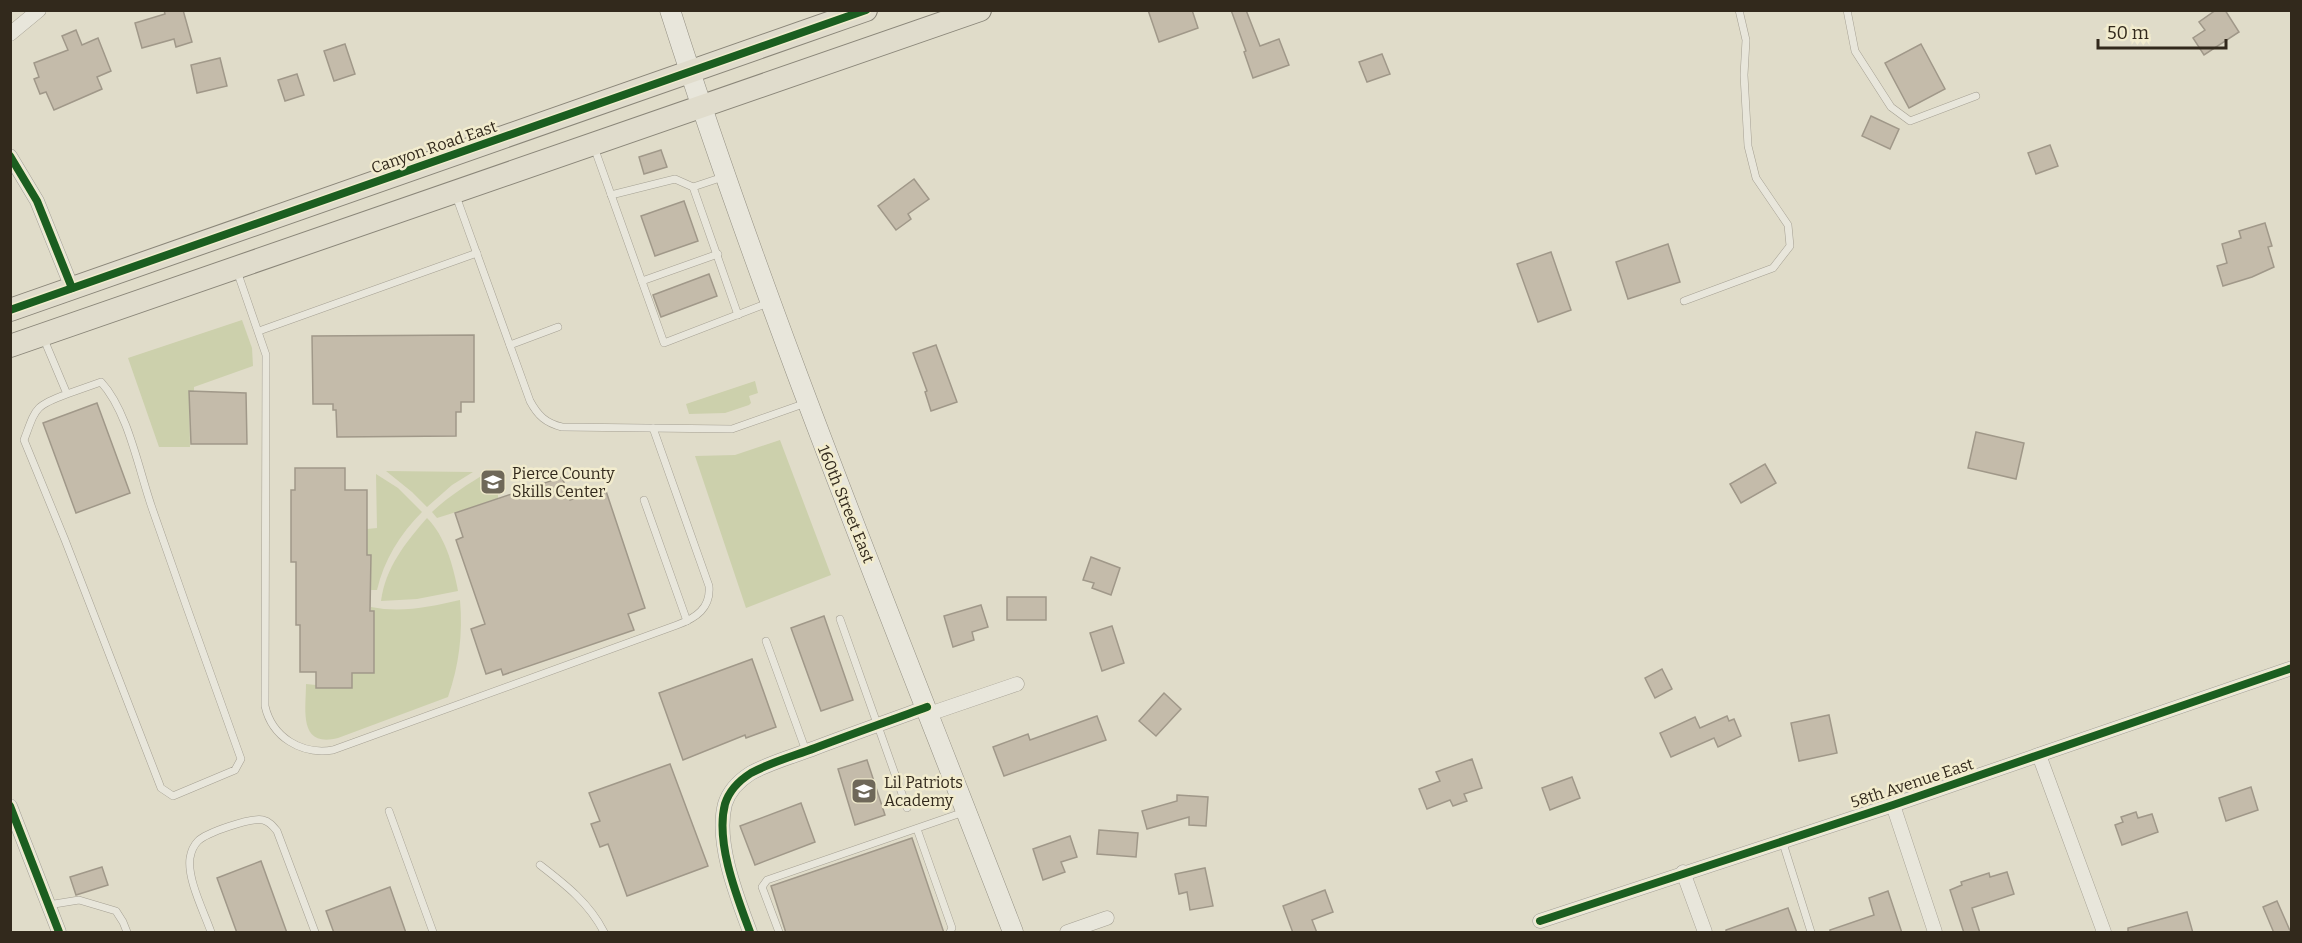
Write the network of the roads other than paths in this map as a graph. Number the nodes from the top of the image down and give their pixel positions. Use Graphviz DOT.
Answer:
graph roads {
  1 [pos="39,10"];
  2 [pos="670,10"];
  3 [pos="866,10"];
  4 [pos="980,10"];
  5 [pos="1738,10"];
  6 [pos="1847,10"];
  7 [pos="10,34"];
  8 [pos="689,72"];
  9 [pos="1976,96"];
  10 [pos="701,107"];
  11 [pos="593,145"];
  12 [pos="10,156"];
  13 [pos="725,176"];
  14 [pos="693,187"];
  15 [pos="455,193"];
  16 [pos="610,195"];
  17 [pos="477,253"];
  18 [pos="718,254"];
  19 [pos="236,268"];
  20 [pos="642,282"];
  21 [pos="72,288"];
  22 [pos="1684,301"];
  23 [pos="770,302"];
  24 [pos="10,310"];
  25 [pos="738,315"];
  26 [pos="558,327"];
  27 [pos="259,331"];
  28 [pos="43,334"];
  29 [pos="10,345"];
  30 [pos="510,345"];
  31 [pos="66,393"];
  32 [pos="806,403"];
  33 [pos="653,428"];
  34 [pos="644,500"];
  35 [pos="840,619"];
  36 [pos="687,621"];
  37 [pos="766,641"];
  38 [pos="2292,668"];
  39 [pos="1017,684"];
  40 [pos="928,710"];
  41 [pos="877,725"];
  42 [pos="806,751"];
  43 [pos="2039,755"];
  44 [pos="1893,805"];
  45 [pos="10,806"];
  46 [pos="907,808"];
  47 [pos="389,811"];
  48 [pos="966,812"];
  49 [pos="917,829"];
  50 [pos="1782,840"];
  51 [pos="540,866"];
  52 [pos="1683,873"];
  53 [pos="48,904"];
  54 [pos="1107,918"];
  55 [pos="1540,921"];
  56 [pos="59,933"];
  57 [pos="127,933"];
  58 [pos="211,933"];
  59 [pos="315,933"];
  60 [pos="433,933"];
  61 [pos="604,933"];
  62 [pos="750,933"];
  63 [pos="779,933"];
  64 [pos="950,933"];
  65 [pos="1012,933"];
  66 [pos="1067,933"];
  67 [pos="1705,933"];
  68 [pos="1811,933"];
  69 [pos="1935,933"];
  70 [pos="2104,933"];
  1 -- 7 [label="street"];
  2 -- 8 [label="main road, 160th Street East"];
  3 -- 8 [label="main road, Canyon Road East"];
  4 -- 10 [label="main road"];
  5 -- 22 [label="lane"];
  6 -- 9 [label="lane"];
  8 -- 10 [label="main road, 160th Street East"];
  8 -- 21 [label="main road, Canyon Road East"];
  10 -- 11 [label="main road"];
  10 -- 13 [label="main road, 160th Street East"];
  11 -- 15 [label="main road"];
  11 -- 16 [label="lane"];
  12 -- 21 [label="street"];
  13 -- 14 [label="lane"];
  13 -- 23 [label="main road, 160th Street East"];
  14 -- 16 [label="lane"];
  14 -- 18 [label="lane"];
  15 -- 17 [label="lane"];
  15 -- 19 [label="main road"];
  16 -- 20 [label="lane"];
  17 -- 27 [label="lane"];
  17 -- 30 [label="lane"];
  18 -- 20 [label="lane"];
  18 -- 25 [label="lane"];
  19 -- 27 [label="lane"];
  19 -- 28 [label="main road"];
  20 -- 25 [label="lane"];
  21 -- 24 [label="main road, Canyon Road East"];
  23 -- 25 [label="lane"];
  23 -- 32 [label="main road, 160th Street East"];
  26 -- 30 [label="lane"];
  27 -- 36 [label="lane"];
  28 -- 29 [label="main road"];
  28 -- 31 [label="lane"];
  30 -- 33 [label="lane"];
  31 -- 31 [label="lane"];
  32 -- 33 [label="lane"];
  32 -- 40 [label="main road, 160th Street East"];
  33 -- 36 [label="lane"];
  34 -- 36 [label="lane"];
  35 -- 41 [label="lane"];
  37 -- 42 [label="lane"];
  38 -- 43 [label="street, 58th Avenue East"];
  39 -- 40 [label="street"];
  40 -- 41 [label="street"];
  40 -- 48 [label="main road, 160th Street East"];
  41 -- 42 [label="street"];
  41 -- 46 [label="lane"];
  42 -- 62 [label="street"];
  43 -- 44 [label="street, 58th Avenue East"];
  43 -- 70 [label="street"];
  44 -- 50 [label="street, 58th Avenue East"];
  44 -- 69 [label="street"];
  45 -- 53 [label="street"];
  47 -- 60 [label="lane"];
  48 -- 49 [label="lane"];
  48 -- 65 [label="main road, 160th Street East"];
  49 -- 63 [label="lane"];
  49 -- 64 [label="lane"];
  50 -- 52 [label="street, 58th Avenue East"];
  50 -- 68 [label="lane"];
  51 -- 61 [label="lane"];
  52 -- 55 [label="street, 58th Avenue East"];
  52 -- 67 [label="street"];
  53 -- 56 [label="street"];
  53 -- 57 [label="lane"];
  54 -- 66 [label="street"];
  58 -- 59 [label="lane"];
}
